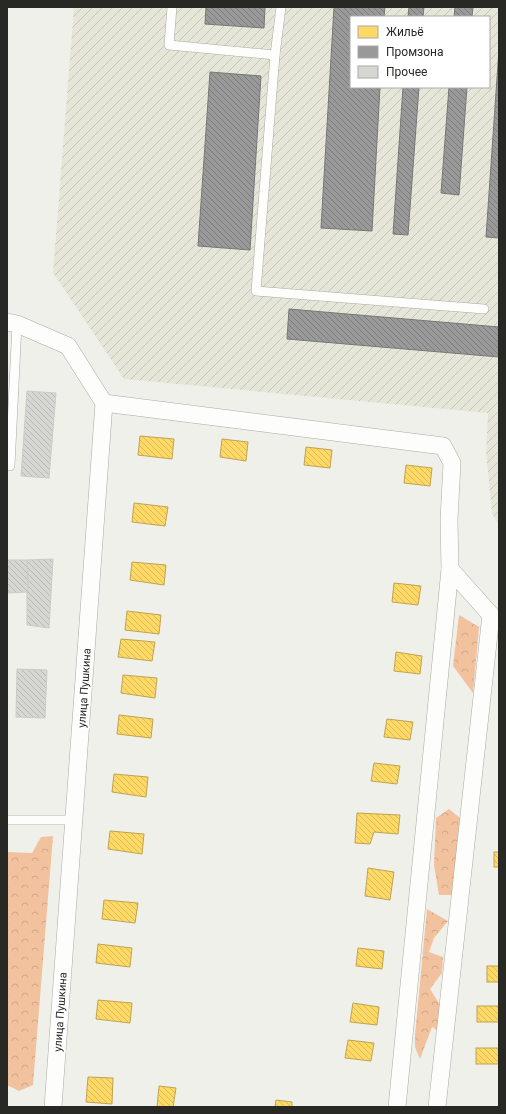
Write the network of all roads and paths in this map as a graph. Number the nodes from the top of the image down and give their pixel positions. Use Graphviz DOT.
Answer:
graph roads {
  1 [pos="172,7"];
  2 [pos="281,7"];
  3 [pos="275,55"];
  4 [pos="484,309"];
  5 [pos="12,323"];
  6 [pos="104,403"];
  7 [pos="10,466"];
  8 [pos="450,570"];
  9 [pos="7,820"];
  10 [pos="74,820"];
  11 [pos="53,1107"];
  12 [pos="397,1107"];
  13 [pos="438,1107"];
  1 -- 3 [label="lane"];
  2 -- 3 [label="lane"];
  3 -- 4 [label="lane"];
  5 -- 6 [label="street"];
  5 -- 7 [label="lane"];
  6 -- 8 [label="street"];
  6 -- 10 [label="street, улица Пушкина"];
  8 -- 12 [label="street"];
  8 -- 13 [label="street"];
  9 -- 10 [label="lane"];
  10 -- 11 [label="street, улица Пушкина"];
}
